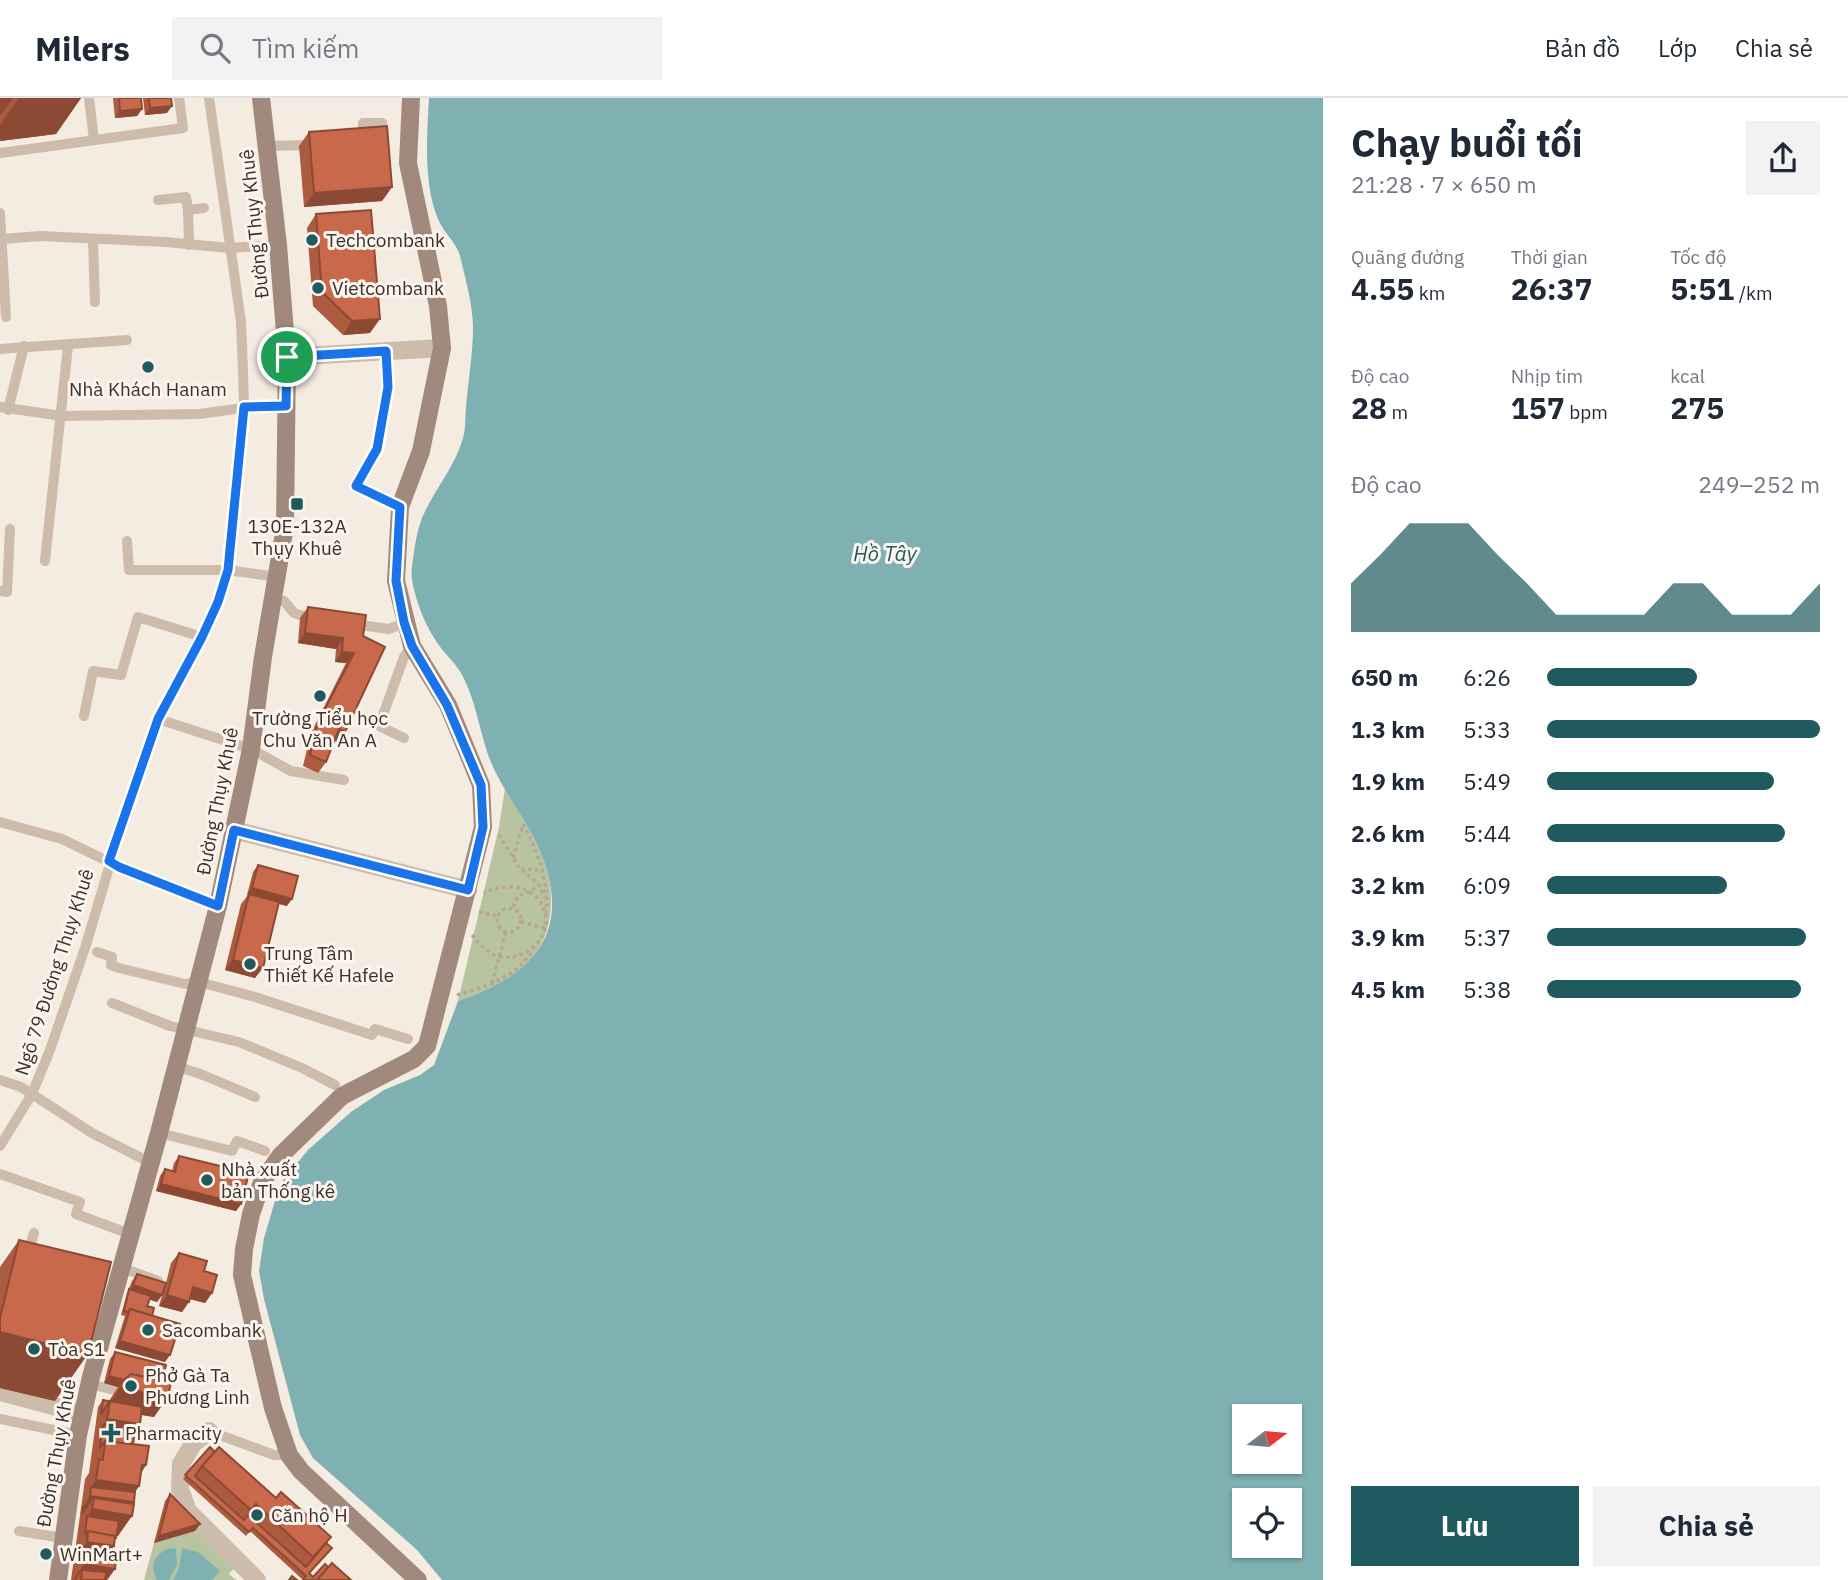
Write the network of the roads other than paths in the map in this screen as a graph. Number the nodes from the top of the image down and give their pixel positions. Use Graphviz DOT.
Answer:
graph roads {
  1 [pos="89,98"];
  2 [pos="179,98"];
  3 [pos="209,98"];
  4 [pos="261,98"];
  5 [pos="411,98"];
  6 [pos="382,123"];
  7 [pos="93,141"];
  8 [pos="349,144"];
  9 [pos="321,145"];
  10 [pos="267,146"];
  11 [pos="0,153"];
  12 [pos="158,200"];
  13 [pos="204,208"];
  14 [pos="188,210"];
  15 [pos="0,213"];
  16 [pos="2,239"];
  17 [pos="93,240"];
  18 [pos="189,245"];
  19 [pos="278,245"];
  20 [pos="229,248"];
  21 [pos="94,302"];
  22 [pos="6,317"];
  23 [pos="127,340"];
  24 [pos="24,346"];
  25 [pos="68,346"];
  26 [pos="442,348"];
  27 [pos="0,349"];
  28 [pos="386,351"];
  29 [pos="287,357"];
  30 [pos="286,406"];
  31 [pos="244,407"];
  32 [pos="4,409"];
  33 [pos="62,416"];
  34 [pos="400,507"];
  35 [pos="10,529"];
  36 [pos="127,541"];
  37 [pos="45,561"];
  38 [pos="228,570"];
  39 [pos="276,577"];
  40 [pos="0,591"];
  41 [pos="273,599"];
  42 [pos="325,621"];
  43 [pos="338,622"];
  44 [pos="404,622"];
  45 [pos="202,637"];
  46 [pos="412,646"];
  47 [pos="84,716"];
  48 [pos="158,719"];
  49 [pos="404,738"];
  50 [pos="251,749"];
  51 [pos="344,780"];
  52 [pos="0,822"];
  53 [pos="234,830"];
  54 [pos="109,861"];
  55 [pos="472,894"];
  56 [pos="218,906"];
  57 [pos="97,952"];
  58 [pos="199,982"];
  59 [pos="112,1003"];
  60 [pos="186,1029"];
  61 [pos="408,1039"];
  62 [pos="176,1066"];
  63 [pos="0,1080"];
  64 [pos="335,1085"];
  65 [pos="32,1094"];
  66 [pos="255,1097"];
  67 [pos="159,1133"];
  68 [pos="0,1146"];
  69 [pos="265,1151"];
  70 [pos="151,1163"];
  71 [pos="0,1174"];
  72 [pos="34,1233"];
  73 [pos="130,1234"];
  74 [pos="35,1262"];
  75 [pos="128,1270"];
  76 [pos="158,1281"];
  77 [pos="89,1384"];
  78 [pos="0,1392"];
  79 [pos="142,1396"];
  80 [pos="83,1413"];
  81 [pos="0,1419"];
  82 [pos="209,1432"];
  83 [pos="78,1435"];
  84 [pos="289,1455"];
  85 [pos="19,1531"];
  86 [pos="63,1538"];
  87 [pos="58,1580"];
  88 [pos="257,1580"];
  89 [pos="418,1580"];
  1 -- 7 [label="lane"];
  2 -- 7 [label="lane"];
  3 -- 20 [label="lane, Ngõ 79 Đường Thụy Khuê"];
  4 -- 10 [label="street, Đường Thụy Khuê"];
  5 -- 26 [label="street"];
  6 -- 8 [label="lane"];
  7 -- 11 [label="lane"];
  9 -- 10 [label="lane"];
  10 -- 19 [label="street, Đường Thụy Khuê"];
  12 -- 14 [label="lane"];
  13 -- 14 [label="lane"];
  14 -- 18 [label="lane"];
  15 -- 16 [label="lane"];
  16 -- 17 [label="lane"];
  16 -- 22 [label="lane"];
  17 -- 18 [label="lane"];
  17 -- 21 [label="lane"];
  18 -- 20 [label="lane"];
  19 -- 20 [label="lane"];
  19 -- 29 [label="street, Đường Thụy Khuê"];
  20 -- 31 [label="lane, Ngõ 79 Đường Thụy Khuê"];
  23 -- 25 [label="lane"];
  24 -- 25 [label="lane"];
  24 -- 27 [label="lane"];
  24 -- 32 [label="lane"];
  25 -- 33 [label="lane"];
  26 -- 28 [label="street"];
  26 -- 34 [label="street"];
  28 -- 29 [label="street"];
  28 -- 34 [label="lane"];
  29 -- 30 [label="street, Đường Thụy Khuê"];
  30 -- 31 [label="lane"];
  30 -- 39 [label="street, Đường Thụy Khuê"];
  31 -- 33 [label="lane"];
  31 -- 38 [label="lane, Ngõ 79 Đường Thụy Khuê"];
  32 -- 33 [label="lane"];
  33 -- 37 [label="lane"];
  34 -- 44 [label="street"];
  35 -- 40 [label="lane"];
  36 -- 38 [label="lane"];
  38 -- 39 [label="lane"];
  38 -- 45 [label="lane, Ngõ 79 Đường Thụy Khuê"];
  39 -- 41 [label="street, Đường Thụy Khuê"];
  41 -- 42 [label="lane"];
  41 -- 50 [label="street, Đường Thụy Khuê"];
  43 -- 44 [label="lane"];
  44 -- 46 [label="street"];
  45 -- 47 [label="lane"];
  45 -- 48 [label="lane, Ngõ 79 Đường Thụy Khuê"];
  46 -- 49 [label="lane"];
  46 -- 55 [label="street"];
  48 -- 50 [label="lane"];
  48 -- 54 [label="lane, Ngõ 79 Đường Thụy Khuê"];
  50 -- 51 [label="lane"];
  50 -- 53 [label="street, Đường Thụy Khuê"];
  52 -- 54 [label="lane"];
  53 -- 55 [label="street"];
  53 -- 56 [label="street, Đường Thụy Khuê"];
  54 -- 56 [label="lane"];
  54 -- 65 [label="lane, Ngõ 79 Đường Thụy Khuê"];
  55 -- 84 [label="street"];
  56 -- 58 [label="street, Đường Thụy Khuê"];
  57 -- 58 [label="lane"];
  58 -- 60 [label="street, Đường Thụy Khuê"];
  58 -- 61 [label="lane"];
  59 -- 60 [label="lane"];
  60 -- 62 [label="street, Đường Thụy Khuê"];
  60 -- 64 [label="lane"];
  62 -- 66 [label="lane"];
  62 -- 67 [label="street, Đường Thụy Khuê"];
  63 -- 65 [label="lane, Ngõ 79 Đường Thụy Khuê"];
  65 -- 68 [label="lane, Ngõ 79 Đường Thụy Khuê"];
  65 -- 70 [label="lane, Ngõ 79 Đường Thụy Khuê"];
  67 -- 69 [label="lane"];
  67 -- 70 [label="street, Đường Thụy Khuê"];
  70 -- 73 [label="street, Đường Thụy Khuê"];
  71 -- 73 [label="lane"];
  72 -- 74 [label="lane"];
  73 -- 77 [label="street, Đường Thụy Khuê"];
  75 -- 76 [label="lane"];
  77 -- 79 [label="lane"];
  77 -- 80 [label="street, Đường Thụy Khuê"];
  78 -- 80 [label="street"];
  80 -- 83 [label="street, Đường Thụy Khuê"];
  81 -- 83 [label="lane"];
  82 -- 84 [label="lane"];
  82 -- 88 [label="street"];
  83 -- 86 [label="street, Đường Thụy Khuê"];
  84 -- 89 [label="street"];
  85 -- 86 [label="lane"];
  86 -- 87 [label="street, Đường Thụy Khuê"];
}
